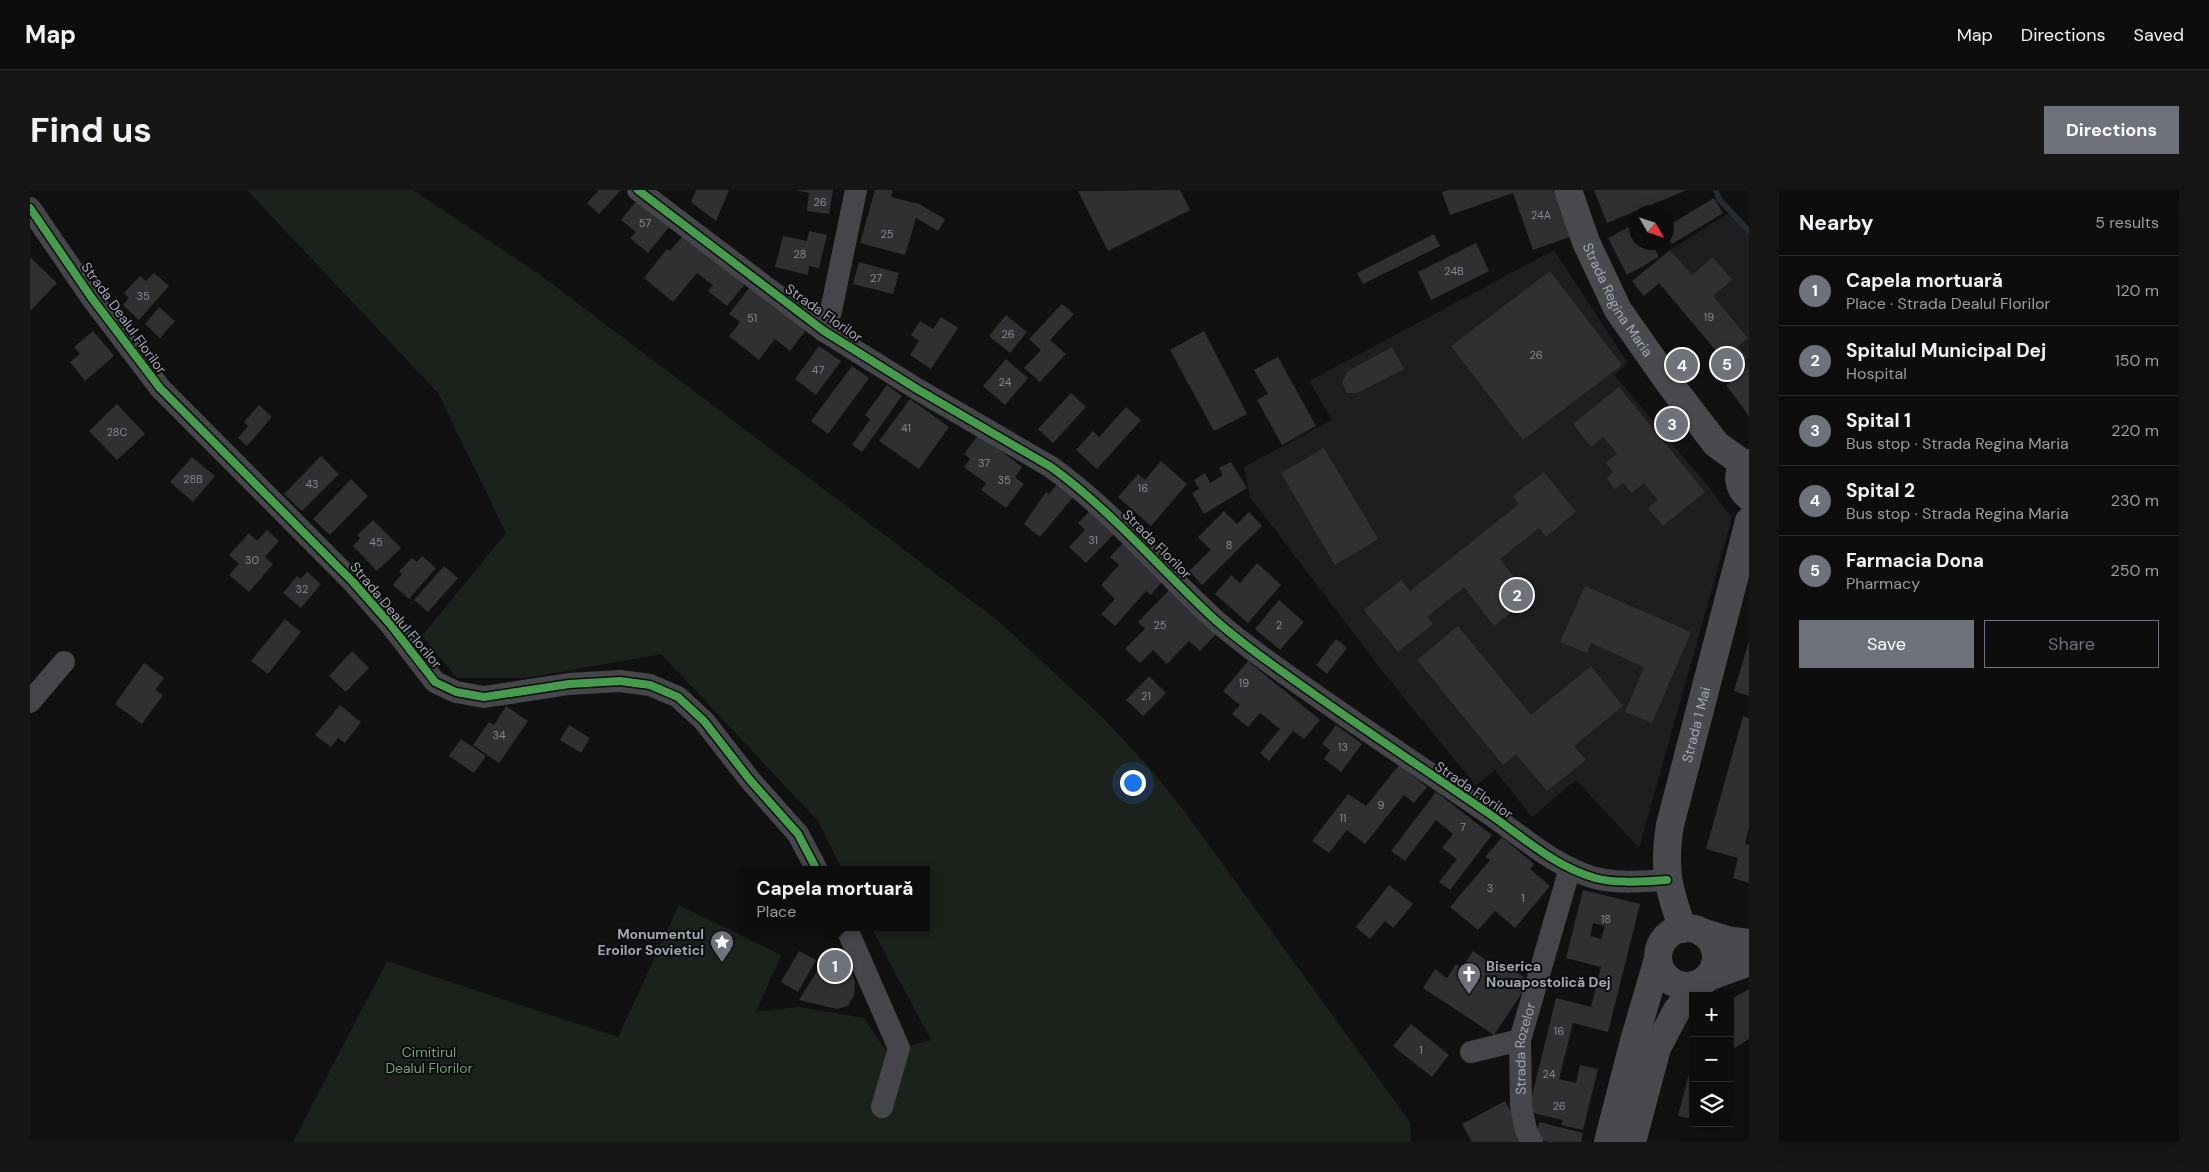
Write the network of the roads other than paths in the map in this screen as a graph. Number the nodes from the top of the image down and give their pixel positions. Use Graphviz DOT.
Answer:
graph roads {
  1 [pos="638,190"];
  2 [pos="856,190"];
  3 [pos="1568,190"];
  4 [pos="30,208"];
  5 [pos="824,331"];
  6 [pos="1747,464"];
  7 [pos="1749,497"];
  8 [pos="1749,521"];
  9 [pos="64,662"];
  10 [pos="30,702"];
  11 [pos="814,866"];
  12 [pos="1570,868"];
  13 [pos="1667,880"];
  14 [pos="1692,930"];
  15 [pos="848,931"];
  16 [pos="1749,943"];
  17 [pos="1658,959"];
  18 [pos="1749,962"];
  19 [pos="1705,979"];
  20 [pos="1520,1040"];
  21 [pos="1472,1052"];
  22 [pos="882,1107"];
  23 [pos="1532,1142"];
  24 [pos="1608,1142"];
  25 [pos="1632,1142"];
  1 -- 5 [label="street, Strada Florilor"];
  2 -- 5 [label="street"];
  3 -- 6 [label="main road, Strada Regina Maria"];
  4 -- 11 [label="street, Strada Dealul Florilor"];
  5 -- 12 [label="street, Strada Florilor"];
  6 -- 7 [label="main road"];
  8 -- 13 [label="main road, Strada 1 Mai"];
  9 -- 10 [label="street"];
  12 -- 13 [label="street, Strada Florilor"];
  12 -- 20 [label="street, Strada Rozelor"];
  13 -- 14 [label="main road, Strada 1 Mai"];
  14 -- 16 [label="main road"];
  14 -- 17 [label="main road"];
  14 -- 19 [label="main road"];
  15 -- 22 [label="street"];
  17 -- 19 [label="main road"];
  17 -- 24 [label="main road"];
  18 -- 19 [label="main road"];
  19 -- 25 [label="main road"];
  20 -- 21 [label="street"];
  20 -- 23 [label="street, Strada Rozelor"];
}
